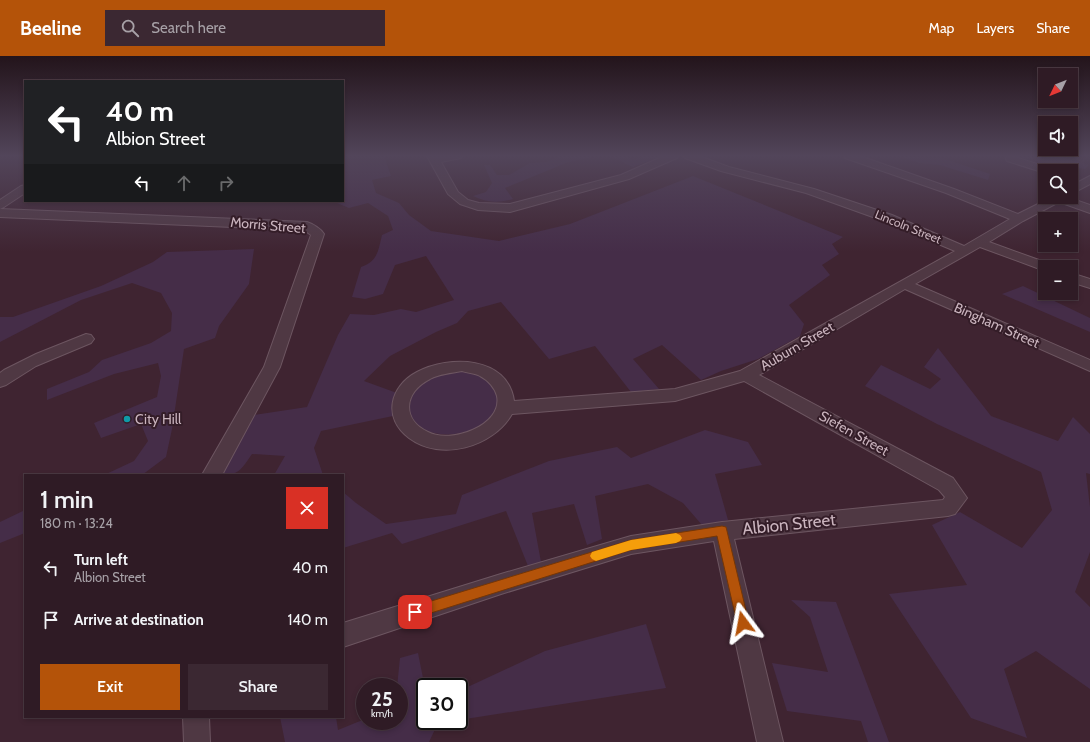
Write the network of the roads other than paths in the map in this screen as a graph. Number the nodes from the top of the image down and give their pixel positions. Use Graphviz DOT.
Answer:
graph roads {
  1 [pos="451,188"];
  2 [pos="584,188"];
  3 [pos="798,188"];
  4 [pos="941,188"];
  5 [pos="24,189"];
  6 [pos="1047,204"];
  7 [pos="1076,204"];
  8 [pos="0,205"];
  9 [pos="1090,209"];
  10 [pos="0,213"];
  11 [pos="1019,218"];
  12 [pos="980,243"];
  13 [pos="966,251"];
  14 [pos="1038,264"];
  15 [pos="1078,280"];
  16 [pos="904,284"];
  17 [pos="1090,284"];
  18 [pos="86,339"];
  19 [pos="1090,366"];
  20 [pos="746,375"];
  21 [pos="0,381"];
  22 [pos="506,408"];
  23 [pos="213,474"];
  24 [pos="957,498"];
  25 [pos="722,531"];
  26 [pos="344,635"];
  27 [pos="196,718"];
  28 [pos="197,742"];
  29 [pos="770,742"];
  1 -- 2 [label="street"];
  3 -- 13 [label="street, Lincoln Street"];
  4 -- 11 [label="street"];
  5 -- 8 [label="street"];
  6 -- 11 [label="street, Auburn Street"];
  7 -- 9 [label="street"];
  10 -- 23 [label="street, Morris Street"];
  11 -- 12 [label="street, Auburn Street"];
  12 -- 13 [label="street, Auburn Street"];
  12 -- 14 [label="street"];
  13 -- 16 [label="street, Auburn Street"];
  15 -- 17 [label="street"];
  16 -- 19 [label="street, Bingham Street"];
  16 -- 20 [label="street, Auburn Street"];
  18 -- 21 [label="street"];
  20 -- 22 [label="street, Auburn Street"];
  20 -- 24 [label="street, Siefen Street"];
  22 -- 22 [label="street"];
  24 -- 25 [label="street, Albion Street"];
  25 -- 26 [label="street, Albion Street"];
  25 -- 29 [label="street"];
  27 -- 28 [label="street"];
}
